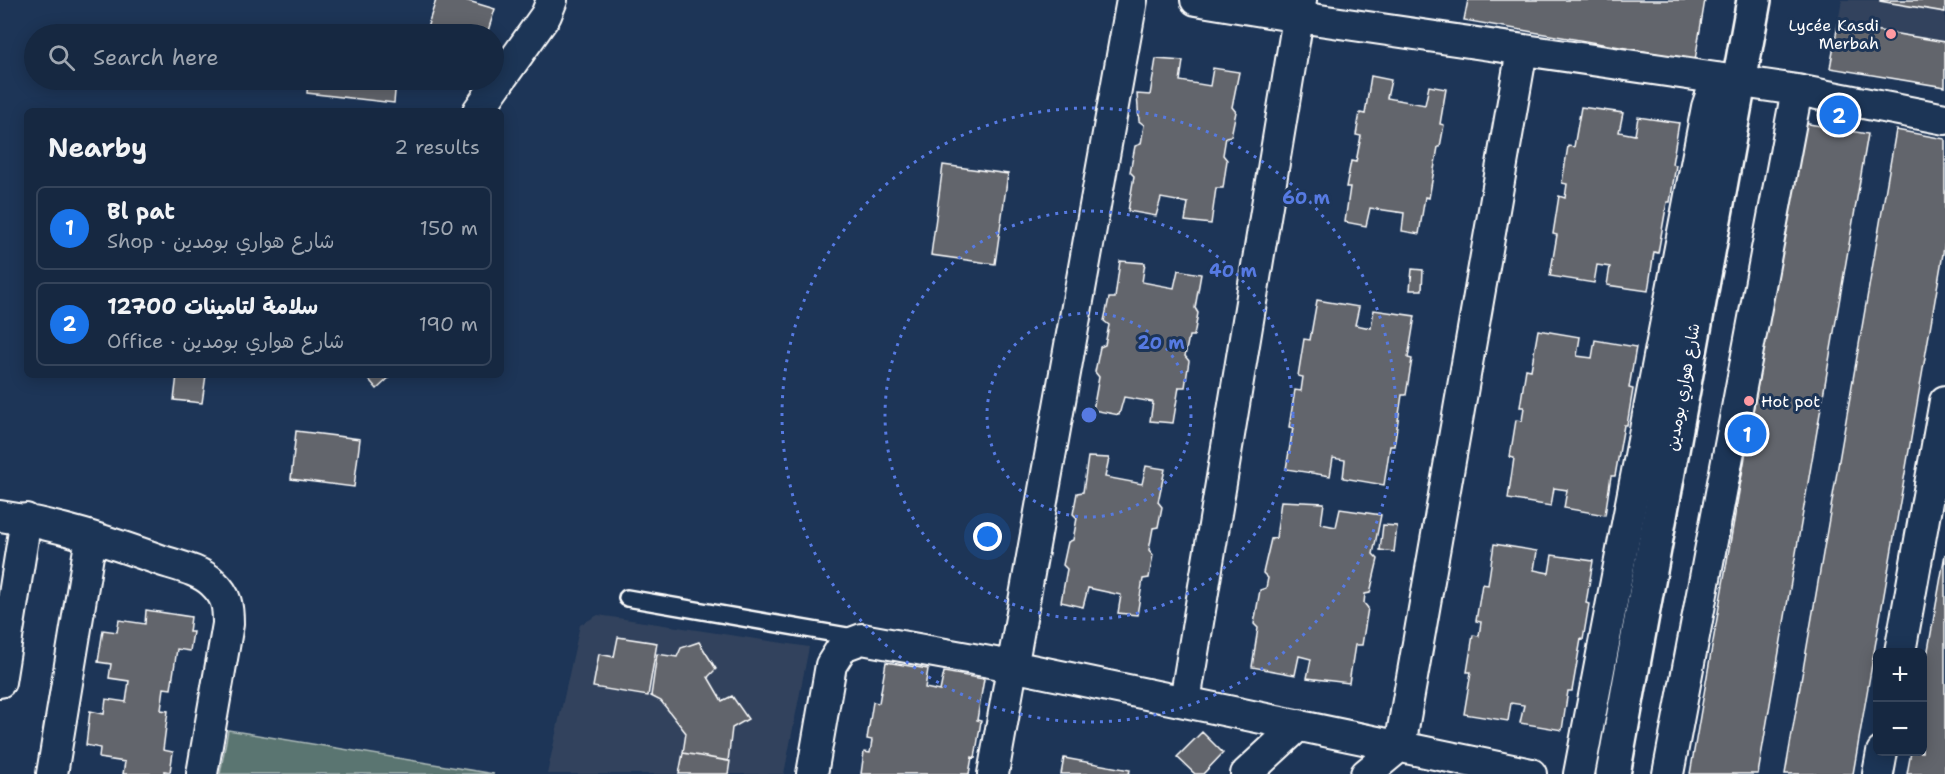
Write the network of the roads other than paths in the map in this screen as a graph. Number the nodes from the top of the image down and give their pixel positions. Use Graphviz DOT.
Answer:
graph roads {
  1 [pos="552,0"];
  2 [pos="1132,0"];
  3 [pos="1196,0"];
  4 [pos="1754,0"];
  5 [pos="1300,9"];
  6 [pos="1522,50"];
  7 [pos="504,74"];
  8 [pos="1728,80"];
  9 [pos="493,90"];
  10 [pos="1797,90"];
  11 [pos="480,108"];
  12 [pos="1945,119"];
  13 [pos="1945,401"];
  14 [pos="13,518"];
  15 [pos="91,537"];
  16 [pos="627,598"];
  17 [pos="862,639"];
  18 [pos="1901,648"];
  19 [pos="1012,666"];
  20 [pos="0,682"];
  21 [pos="1185,701"];
  22 [pos="1299,725"];
  23 [pos="1400,746"];
  24 [pos="1881,756"];
  25 [pos="52,774"];
  26 [pos="202,774"];
  27 [pos="812,774"];
  28 [pos="993,774"];
  29 [pos="1245,774"];
  30 [pos="1366,774"];
  31 [pos="1531,774"];
  32 [pos="1579,774"];
  33 [pos="1612,774"];
  34 [pos="1668,774"];
  35 [pos="1878,774"];
  1 -- 7 [label="street"];
  2 -- 19 [label="street"];
  3 -- 5 [label="street"];
  4 -- 8 [label="main road, شارع هواري بومدين"];
  5 -- 6 [label="street"];
  5 -- 21 [label="street"];
  6 -- 8 [label="street"];
  6 -- 23 [label="street"];
  8 -- 10 [label="street"];
  8 -- 32 [label="street"];
  8 -- 33 [label="main road, شارع هواري بومدين"];
  9 -- 11 [label="street"];
  10 -- 12 [label="street"];
  10 -- 34 [label="street"];
  13 -- 18 [label="street"];
  14 -- 15 [label="street"];
  14 -- 20 [label="street"];
  15 -- 25 [label="street"];
  15 -- 26 [label="street"];
  16 -- 17 [label="lane"];
  17 -- 19 [label="street"];
  17 -- 27 [label="street"];
  19 -- 21 [label="street"];
  19 -- 28 [label="street"];
  21 -- 22 [label="street"];
  22 -- 23 [label="street"];
  22 -- 29 [label="street"];
  23 -- 30 [label="street"];
  23 -- 31 [label="street"];
  24 -- 35 [label="street"];
}
